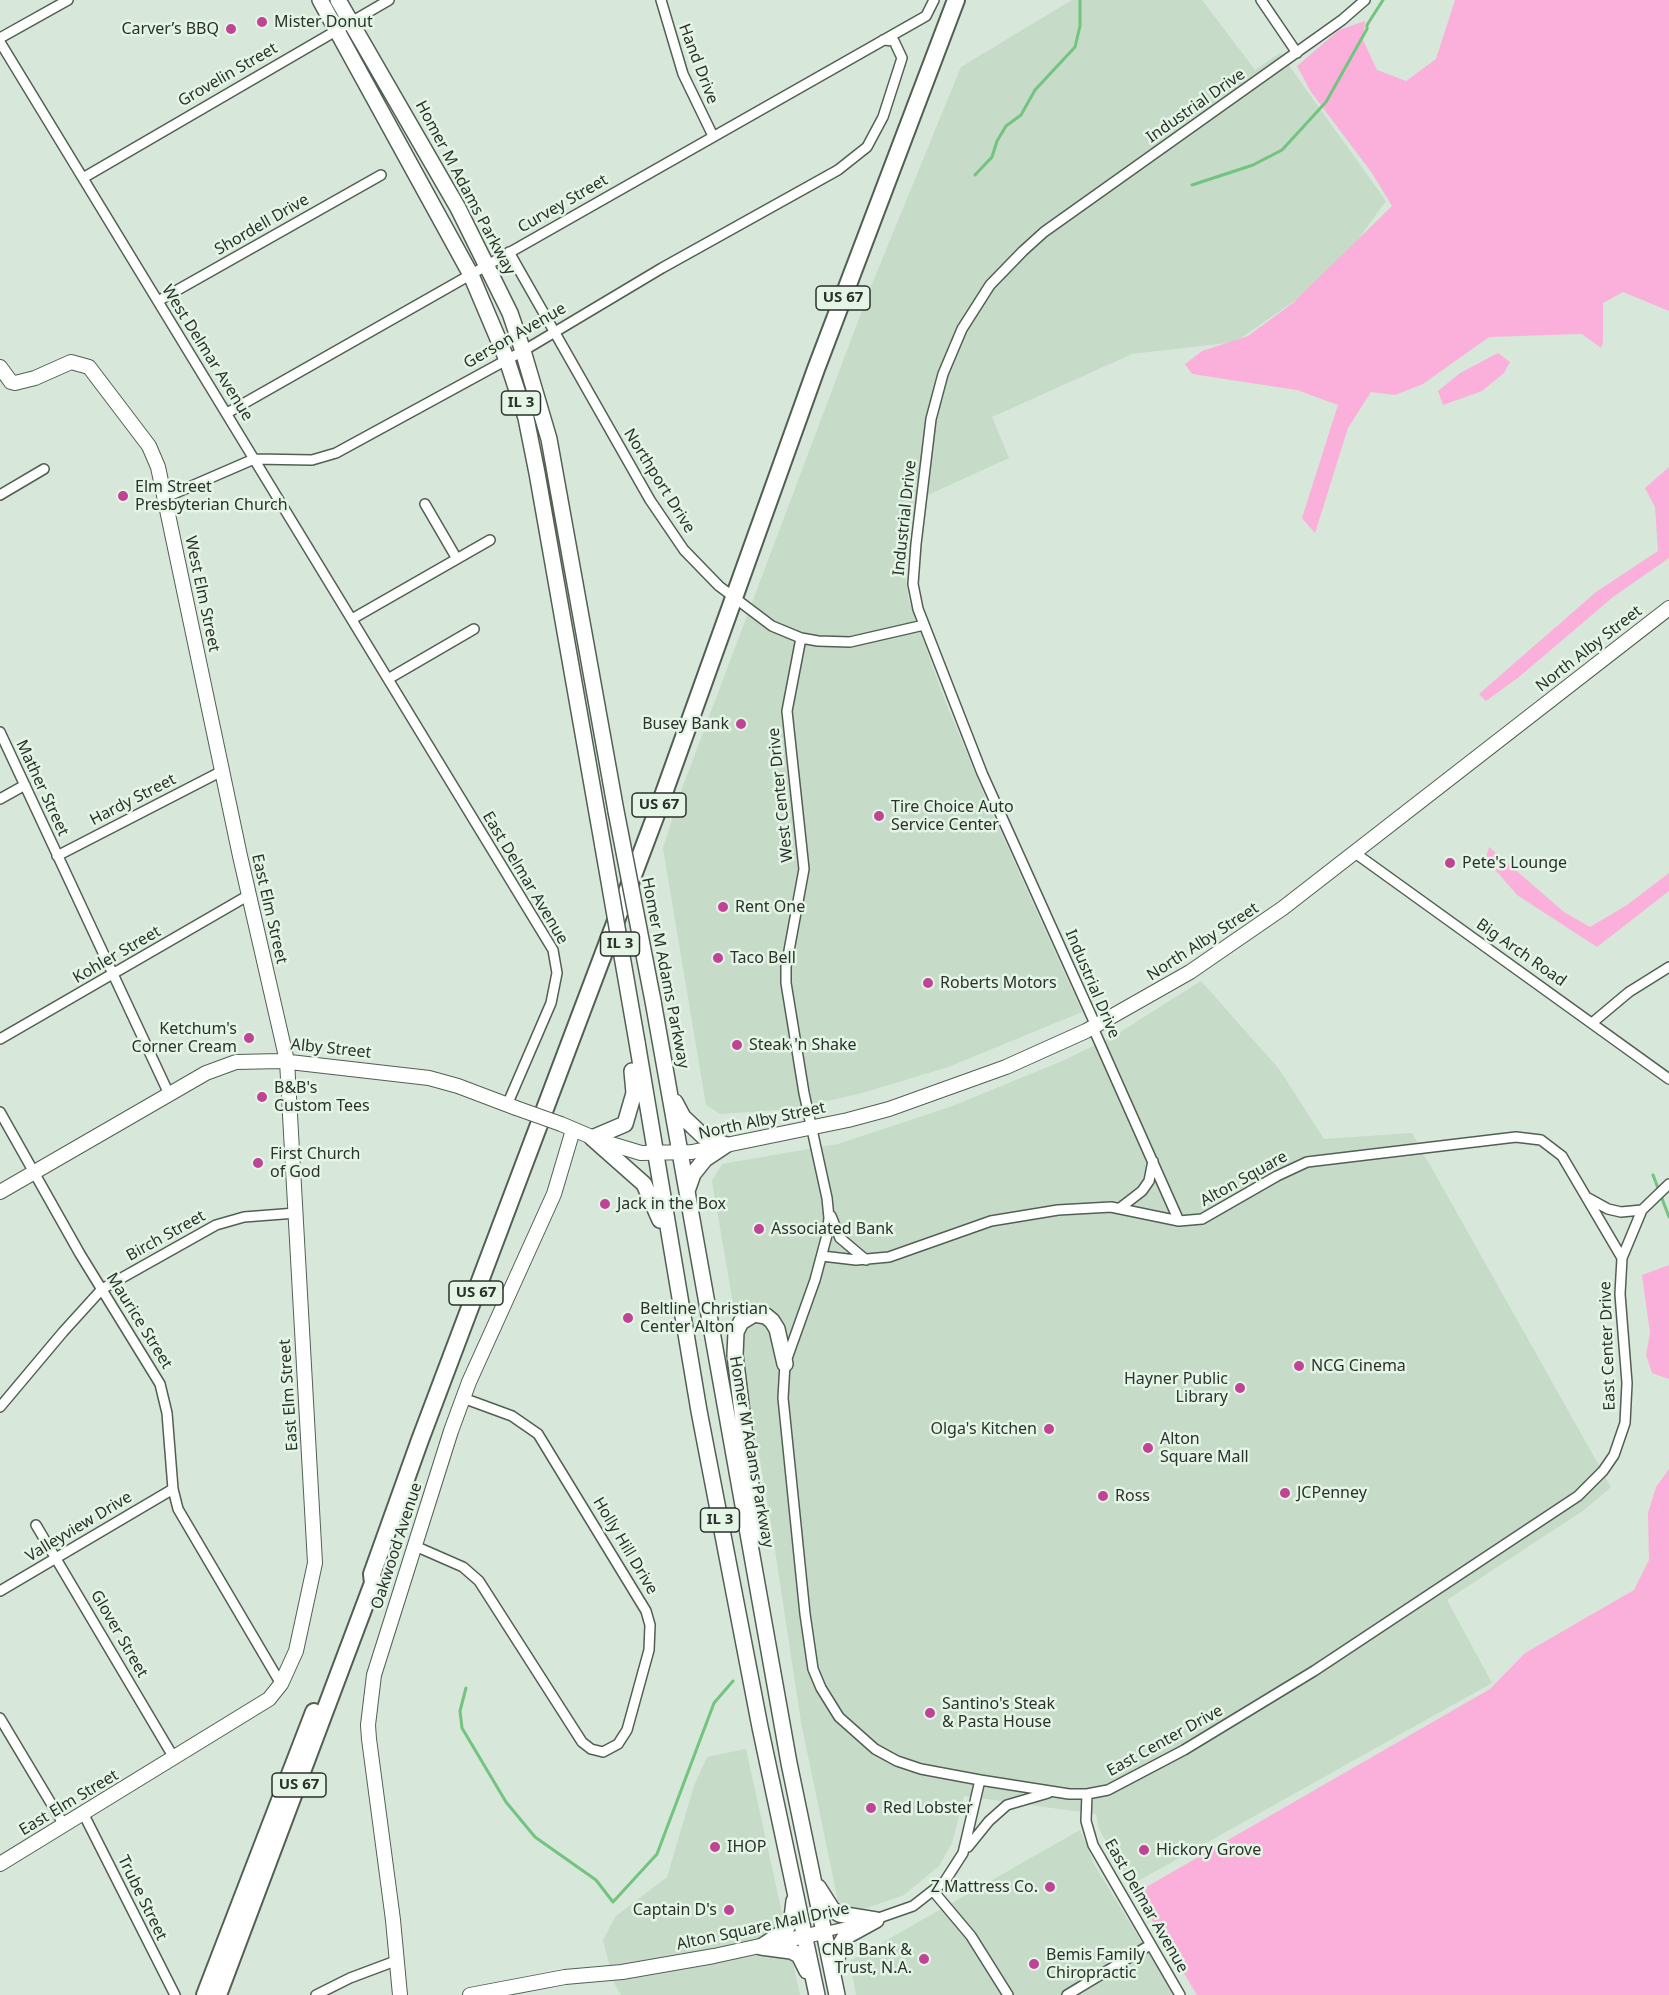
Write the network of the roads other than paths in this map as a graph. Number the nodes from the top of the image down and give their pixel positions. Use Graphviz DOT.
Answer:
graph roads {
  1 [pos="68,0"];
  2 [pos="320,0"];
  3 [pos="338,0"];
  4 [pos="389,0"];
  5 [pos="661,0"];
  6 [pos="934,0"];
  7 [pos="956,0"];
  8 [pos="1261,0"];
  9 [pos="1365,0"];
  10 [pos="351,22"];
  11 [pos="337,29"];
  12 [pos="0,40"];
  13 [pos="883,40"];
  14 [pos="1297,52"];
  15 [pos="713,136"];
  16 [pos="381,175"];
  17 [pos="83,178"];
  18 [pos="509,252"];
  19 [pos="488,265"];
  20 [pos="471,275"];
  21 [pos="158,301"];
  22 [pos="552,332"];
  23 [pos="523,351"];
  24 [pos="507,360"];
  25 [pos="0,367"];
  26 [pos="227,413"];
  27 [pos="254,459"];
  28 [pos="44,469"];
  29 [pos="0,495"];
  30 [pos="164,498"];
  31 [pos="425,504"];
  32 [pos="490,540"];
  33 [pos="457,559"];
  34 [pos="734,597"];
  35 [pos="1669,608"];
  36 [pos="352,619"];
  37 [pos="924,626"];
  38 [pos="474,629"];
  39 [pos="801,638"];
  40 [pos="388,679"];
  41 [pos="0,732"];
  42 [pos="222,771"];
  43 [pos="25,785"];
  44 [pos="0,799"];
  45 [pos="1355,853"];
  46 [pos="57,856"];
  47 [pos="249,896"];
  48 [pos="1669,967"];
  49 [pos="113,975"];
  50 [pos="630,1002"];
  51 [pos="1592,1023"];
  52 [pos="1096,1026"];
  53 [pos="0,1040"];
  54 [pos="286,1061"];
  55 [pos="1669,1079"];
  56 [pos="669,1091"];
  57 [pos="169,1094"];
  58 [pos="512,1107"];
  59 [pos="0,1112"];
  60 [pos="567,1127"];
  61 [pos="812,1127"];
  62 [pos="592,1138"];
  63 [pos="726,1145"];
  64 [pos="654,1153"];
  65 [pos="679,1153"];
  66 [pos="1153,1161"];
  67 [pos="35,1172"];
  68 [pos="1669,1184"];
  69 [pos="0,1192"];
  70 [pos="687,1194"];
  71 [pos="1587,1197"];
  72 [pos="828,1207"];
  73 [pos="1120,1208"];
  74 [pos="1642,1210"];
  75 [pos="296,1213"];
  76 [pos="1179,1221"];
  77 [pos="670,1247"];
  78 [pos="822,1256"];
  79 [pos="1622,1258"];
  80 [pos="866,1260"];
  81 [pos="102,1289"];
  82 [pos="784,1365"];
  83 [pos="463,1398"];
  84 [pos="0,1407"];
  85 [pos="173,1489"];
  86 [pos="36,1525"];
  87 [pos="415,1546"];
  88 [pos="56,1558"];
  89 [pos="372,1574"];
  90 [pos="0,1591"];
  91 [pos="281,1684"];
  92 [pos="0,1718"];
  93 [pos="174,1758"];
  94 [pos="789,1763"];
  95 [pos="980,1779"];
  96 [pos="1051,1792"];
  97 [pos="1087,1794"];
  98 [pos="83,1813"];
  99 [pos="64,1825"];
  100 [pos="963,1853"];
  101 [pos="0,1864"];
  102 [pos="812,1874"];
  103 [pos="792,1880"];
  104 [pos="934,1893"];
  105 [pos="876,1920"];
  106 [pos="824,1932"];
  107 [pos="804,1937"];
  108 [pos="1150,1945"];
  109 [pos="760,1947"];
  110 [pos="398,1960"];
  111 [pos="835,1989"];
  112 [pos="816,1993"];
  113 [pos="175,1995"];
  114 [pos="205,1995"];
  115 [pos="218,1995"];
  116 [pos="316,1995"];
  117 [pos="400,1995"];
  118 [pos="470,1995"];
  119 [pos="1008,1995"];
  120 [pos="1067,1995"];
  121 [pos="1180,1995"];
  1 -- 12 [label="street"];
  2 -- 11 [label="main road, IL 3"];
  3 -- 10 [label="main road, Homer M Adams Parkway / IL 3"];
  4 -- 10 [label="street, Grovelin Street"];
  5 -- 15 [label="street, Hand Drive"];
  6 -- 13 [label="street, Curvey Street"];
  7 -- 34 [label="highway, US 67"];
  8 -- 14 [label="street"];
  9 -- 14 [label="street, Industrial Drive"];
  10 -- 11 [label="street, Grovelin Street"];
  10 -- 19 [label="main road, Homer M Adams Parkway / IL 3"];
  11 -- 17 [label="street, Grovelin Street"];
  11 -- 20 [label="main road, IL 3"];
  12 -- 17 [label="street, West Delmar Avenue"];
  13 -- 15 [label="street, Curvey Street"];
  13 -- 22 [label="street, Gerson Avenue"];
  14 -- 37 [label="street, Industrial Drive"];
  15 -- 18 [label="street, Curvey Street"];
  16 -- 21 [label="street, Shordell Drive"];
  17 -- 21 [label="street, West Delmar Avenue"];
  18 -- 19 [label="street, Curvey Street"];
  18 -- 22 [label="street, Northport Drive"];
  19 -- 20 [label="street, Curvey Street"];
  19 -- 23 [label="main road, Homer M Adams Parkway / IL 3"];
  20 -- 24 [label="main road, IL 3"];
  20 -- 26 [label="street, Curvey Street"];
  21 -- 26 [label="street, West Delmar Avenue"];
  22 -- 23 [label="street, Gerson Avenue"];
  22 -- 34 [label="street, Northport Drive"];
  23 -- 24 [label="street, Gerson Avenue"];
  23 -- 56 [label="main road, Homer M Adams Parkway / IL 3, bridge"];
  24 -- 27 [label="street, Gerson Avenue"];
  24 -- 50 [label="main road, IL 3, bridge"];
  25 -- 30 [label="street, West Elm Street"];
  26 -- 27 [label="street, West Delmar Avenue"];
  27 -- 30 [label="street, Gerson Avenue"];
  27 -- 36 [label="street, West Delmar Avenue"];
  28 -- 29 [label="street"];
  30 -- 42 [label="street, West Elm Street"];
  31 -- 33 [label="street"];
  32 -- 33 [label="street"];
  33 -- 36 [label="street"];
  34 -- 39 [label="street, Northport Drive"];
  34 -- 89 [label="highway, US 67"];
  35 -- 45 [label="street, North Alby Street"];
  36 -- 40 [label="street, West Delmar Avenue"];
  37 -- 39 [label="street, Northport Drive"];
  37 -- 52 [label="street, Industrial Drive"];
  38 -- 40 [label="street"];
  39 -- 61 [label="street, West Center Drive"];
  40 -- 58 [label="street, East Delmar Avenue"];
  41 -- 43 [label="street, Mather Street"];
  42 -- 46 [label="street, Hardy Street"];
  42 -- 47 [label="street, East Elm Street"];
  43 -- 44 [label="street"];
  43 -- 46 [label="street, Mather Street"];
  45 -- 51 [label="street, Big Arch Road"];
  45 -- 52 [label="street, North Alby Street"];
  46 -- 49 [label="street, Mather Street"];
  47 -- 49 [label="street, Kohler Street"];
  47 -- 54 [label="street, East Elm Street"];
  48 -- 51 [label="street"];
  49 -- 53 [label="street, Kohler Street"];
  49 -- 57 [label="street, Mather Street"];
  50 -- 62 [label="main road"];
  50 -- 64 [label="main road, IL 3, bridge"];
  51 -- 55 [label="street, Big Arch Road"];
  52 -- 61 [label="street, North Alby Street"];
  52 -- 66 [label="street, Industrial Drive"];
  54 -- 57 [label="street, Alby Street"];
  54 -- 58 [label="street, Alby Street"];
  54 -- 75 [label="street, East Elm Street"];
  56 -- 63 [label="main road"];
  56 -- 65 [label="main road, Homer M Adams Parkway / IL 3"];
  57 -- 67 [label="street, Alby Street"];
  58 -- 60 [label="street, Alby Street, bridge"];
  59 -- 67 [label="street, Maurice Street"];
  60 -- 62 [label="street, Alby Street"];
  60 -- 83 [label="street, Oakwood Avenue"];
  61 -- 63 [label="street, North Alby Street"];
  61 -- 72 [label="street, East Center Drive"];
  62 -- 64 [label="street, Alby Street"];
  62 -- 77 [label="main road"];
  63 -- 65 [label="street, North Alby Street"];
  63 -- 70 [label="main road"];
  64 -- 65 [label="street, Alby Street"];
  64 -- 77 [label="main road, IL 3"];
  65 -- 70 [label="main road, Homer M Adams Parkway / IL 3"];
  66 -- 73 [label="street"];
  66 -- 76 [label="street, Industrial Drive"];
  67 -- 69 [label="street, Alby Street"];
  67 -- 81 [label="street, Maurice Street"];
  68 -- 74 [label="street, East Center Drive"];
  70 -- 94 [label="main road, Homer M Adams Parkway / IL 3"];
  71 -- 74 [label="street"];
  71 -- 76 [label="street, Alton Square"];
  71 -- 79 [label="street, Alton Square"];
  72 -- 78 [label="street, East Center Drive"];
  72 -- 80 [label="street"];
  73 -- 76 [label="street, Alton Square"];
  73 -- 80 [label="street, Alton Square"];
  74 -- 79 [label="street, East Center Drive"];
  75 -- 81 [label="street, Birch Street"];
  75 -- 91 [label="street, East Elm Street"];
  77 -- 103 [label="main road, IL 3"];
  78 -- 80 [label="street, Alton Square"];
  78 -- 82 [label="street, East Center Drive"];
  79 -- 97 [label="street, East Center Drive"];
  81 -- 84 [label="street, Birch Street"];
  81 -- 85 [label="street, Maurice Street"];
  82 -- 94 [label="main road"];
  82 -- 95 [label="street, East Center Drive"];
  83 -- 87 [label="street, Oakwood Avenue"];
  83 -- 87 [label="street, Holly Hill Drive"];
  85 -- 88 [label="street, Valleyview Drive"];
  85 -- 91 [label="street, Maurice Street"];
  86 -- 88 [label="street, Glover Street"];
  87 -- 110 [label="street, Oakwood Avenue"];
  88 -- 90 [label="street, Valleyview Drive"];
  88 -- 93 [label="street, Glover Street"];
  89 -- 114 [label="highway, US 67"];
  89 -- 115 [label="highway, US 67"];
  91 -- 93 [label="street, East Elm Street"];
  92 -- 99 [label="street"];
  93 -- 98 [label="street, East Elm Street"];
  94 -- 102 [label="main road, Homer M Adams Parkway / IL 3"];
  95 -- 96 [label="street, East Center Drive"];
  95 -- 100 [label="street, Alton Square Mall Drive"];
  96 -- 97 [label="street, East Center Drive"];
  96 -- 100 [label="street"];
  97 -- 108 [label="street, East Delmar Avenue"];
  98 -- 99 [label="street, East Elm Street"];
  98 -- 113 [label="street, Trube Street"];
  99 -- 101 [label="street, East Elm Street"];
  100 -- 104 [label="street, Alton Square Mall Drive"];
  102 -- 105 [label="main road"];
  102 -- 106 [label="main road, Homer M Adams Parkway / IL 3"];
  103 -- 107 [label="main road, IL 3"];
  103 -- 109 [label="main road"];
  104 -- 105 [label="street, Alton Square Mall Drive"];
  104 -- 119 [label="street"];
  105 -- 106 [label="street, Alton Square Mall Drive"];
  105 -- 111 [label="main road"];
  106 -- 107 [label="street, Alton Square Mall Drive"];
  106 -- 111 [label="main road, Homer M Adams Parkway / IL 3"];
  107 -- 109 [label="street, Alton Square Mall Drive"];
  107 -- 112 [label="main road, IL 3"];
  108 -- 120 [label="street"];
  108 -- 121 [label="street, East Delmar Avenue"];
  109 -- 112 [label="main road"];
  109 -- 118 [label="street, Alton Square Mall Drive"];
  110 -- 116 [label="street"];
  110 -- 117 [label="street, Oakwood Avenue"];
}
